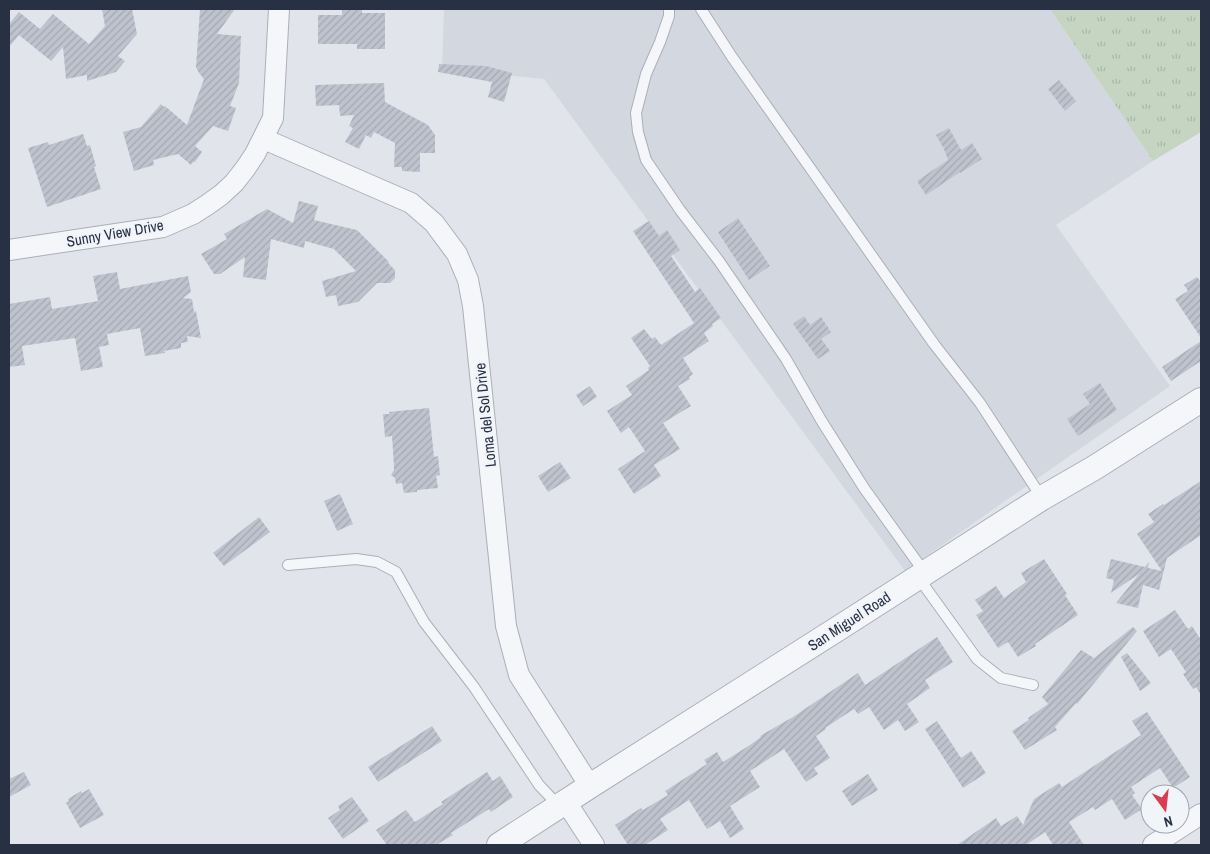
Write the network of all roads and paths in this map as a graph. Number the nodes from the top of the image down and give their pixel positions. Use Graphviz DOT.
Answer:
graph roads {
  1 [pos="279,9"];
  2 [pos="669,9"];
  3 [pos="701,9"];
  4 [pos="264,139"];
  5 [pos="9,250"];
  6 [pos="1201,400"];
  7 [pos="1042,498"];
  8 [pos="288,565"];
  9 [pos="922,575"];
  10 [pos="1033,684"];
  11 [pos="590,786"];
  12 [pos="562,804"];
  13 [pos="1201,814"];
  14 [pos="499,845"];
  15 [pos="594,845"];
  16 [pos="1153,845"];
  1 -- 4 [label="street, Sunny View Drive"];
  2 -- 9 [label="lane"];
  3 -- 7 [label="lane"];
  4 -- 5 [label="street, Sunny View Drive"];
  4 -- 11 [label="street, Loma del Sol Drive"];
  6 -- 7 [label="street, San Miguel Road"];
  7 -- 9 [label="street, San Miguel Road"];
  8 -- 12 [label="lane"];
  9 -- 10 [label="lane"];
  9 -- 11 [label="street, San Miguel Road"];
  11 -- 12 [label="street, San Miguel Road"];
  12 -- 14 [label="street, San Miguel Road"];
  12 -- 15 [label="street"];
  13 -- 16 [label="street"];
}
